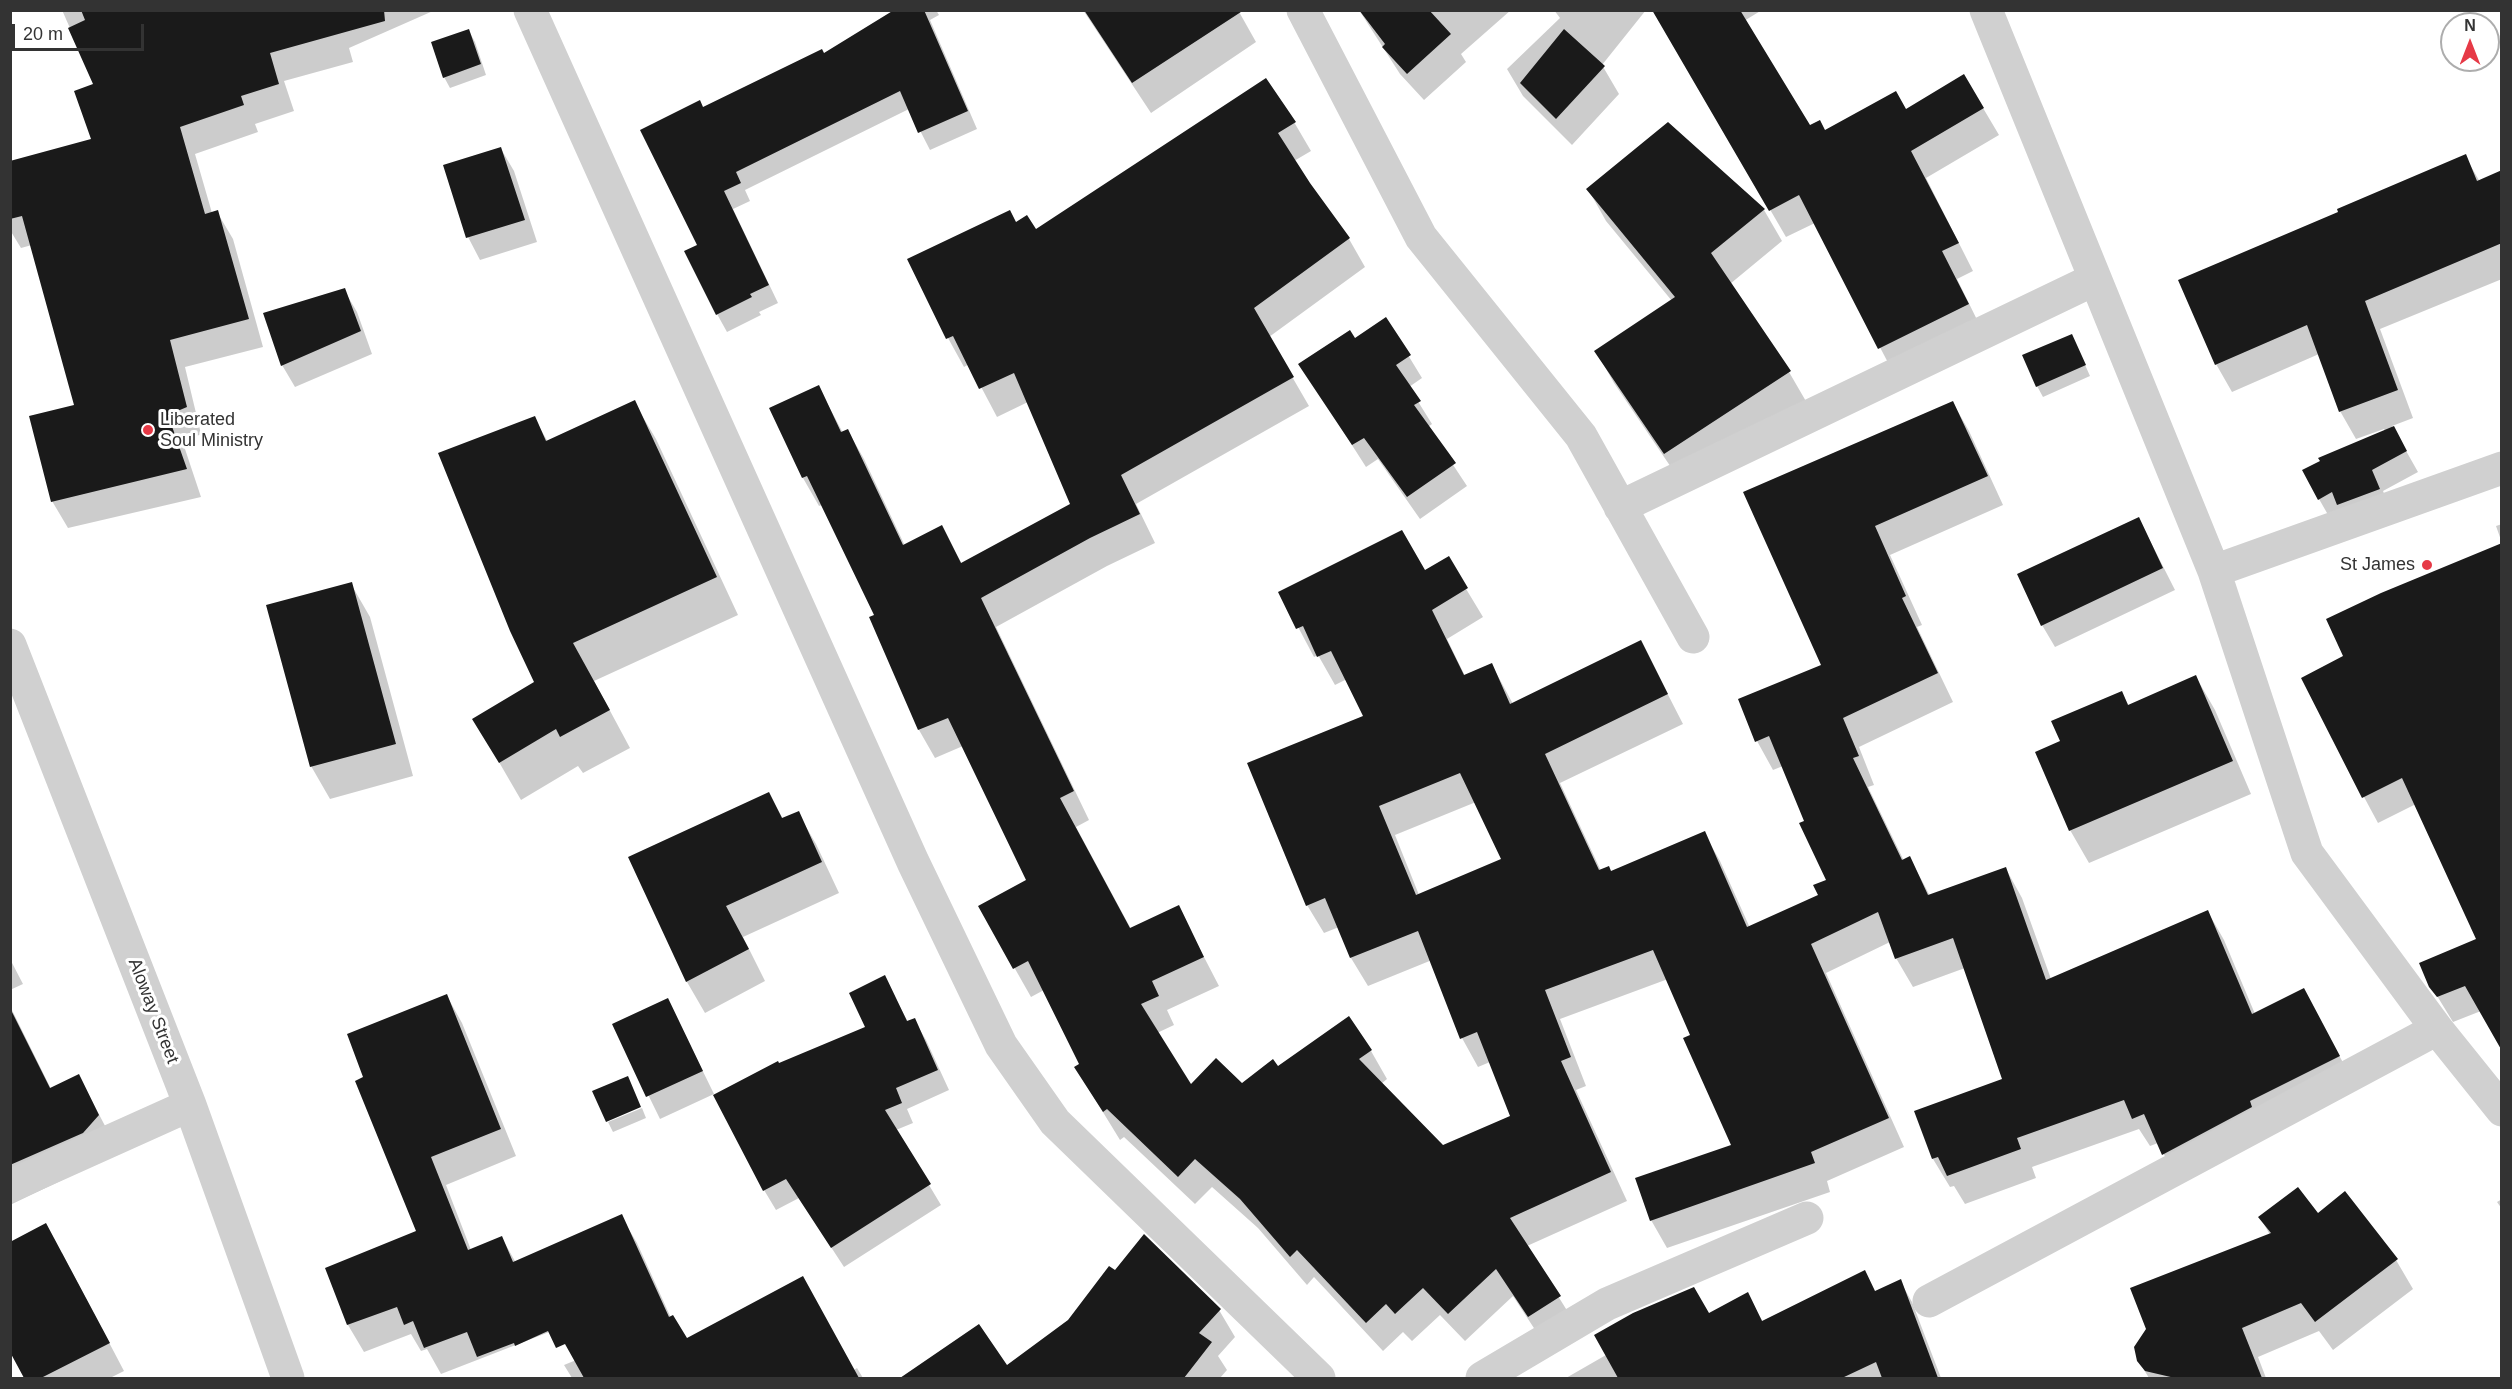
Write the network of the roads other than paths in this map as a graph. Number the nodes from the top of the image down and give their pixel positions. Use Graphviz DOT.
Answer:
graph roads {
  1 [pos="530,10"];
  2 [pos="1303,10"];
  3 [pos="1986,10"];
  4 [pos="2095,279"];
  5 [pos="2502,468"];
  6 [pos="1620,507"];
  7 [pos="2214,571"];
  8 [pos="1693,637"];
  9 [pos="10,645"];
  10 [pos="2437,1029"];
  11 [pos="189,1105"];
  12 [pos="2502,1110"];
  13 [pos="10,1186"];
  14 [pos="1807,1218"];
  15 [pos="1929,1301"];
  16 [pos="288,1378"];
  17 [pos="1319,1378"];
  18 [pos="1482,1378"];
  1 -- 17 [label="street"];
  2 -- 6 [label="street"];
  3 -- 4 [label="street"];
  4 -- 6 [label="street"];
  4 -- 7 [label="street"];
  5 -- 7 [label="street"];
  6 -- 8 [label="street"];
  7 -- 10 [label="street"];
  9 -- 11 [label="street, Aloway Street"];
  10 -- 12 [label="street"];
  10 -- 15 [label="street"];
  11 -- 13 [label="street"];
  11 -- 16 [label="street, Aloway Street"];
  14 -- 18 [label="street"];
}
